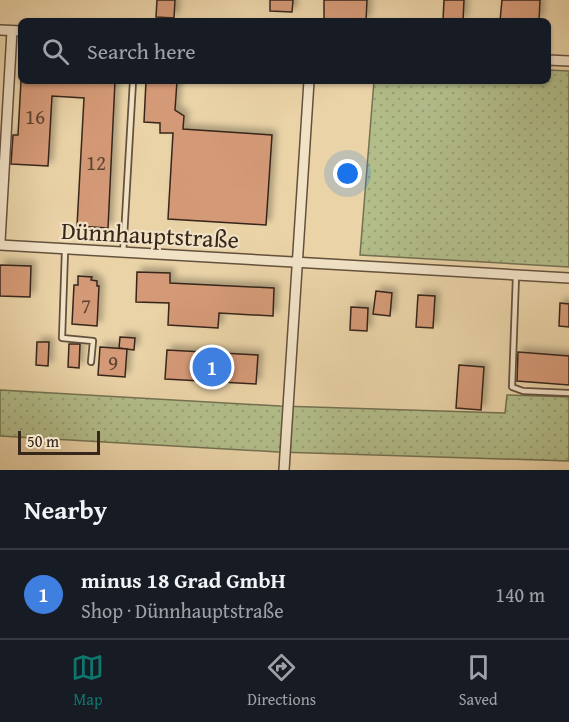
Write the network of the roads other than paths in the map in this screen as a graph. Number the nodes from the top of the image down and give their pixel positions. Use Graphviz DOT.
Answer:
graph roads {
  1 [pos="0,30"];
  2 [pos="17,31"];
  3 [pos="551,60"];
  4 [pos="569,61"];
  5 [pos="133,84"];
  6 [pos="309,84"];
  7 [pos="0,243"];
  8 [pos="65,250"];
  9 [pos="123,254"];
  10 [pos="298,263"];
  11 [pos="516,275"];
  12 [pos="569,278"];
  13 [pos="91,363"];
  14 [pos="569,393"];
  15 [pos="284,470"];
  1 -- 2 [label="street"];
  2 -- 7 [label="street, Dünnhauptstraße"];
  3 -- 4 [label="street"];
  5 -- 9 [label="lane"];
  6 -- 10 [label="street"];
  7 -- 8 [label="street, Dünnhauptstraße"];
  8 -- 9 [label="street, Dünnhauptstraße"];
  8 -- 13 [label="lane"];
  9 -- 10 [label="street, Dünnhauptstraße"];
  10 -- 11 [label="street, Dünnhauptstraße"];
  10 -- 15 [label="street"];
  11 -- 12 [label="street, Dünnhauptstraße"];
  11 -- 14 [label="lane"];
}
